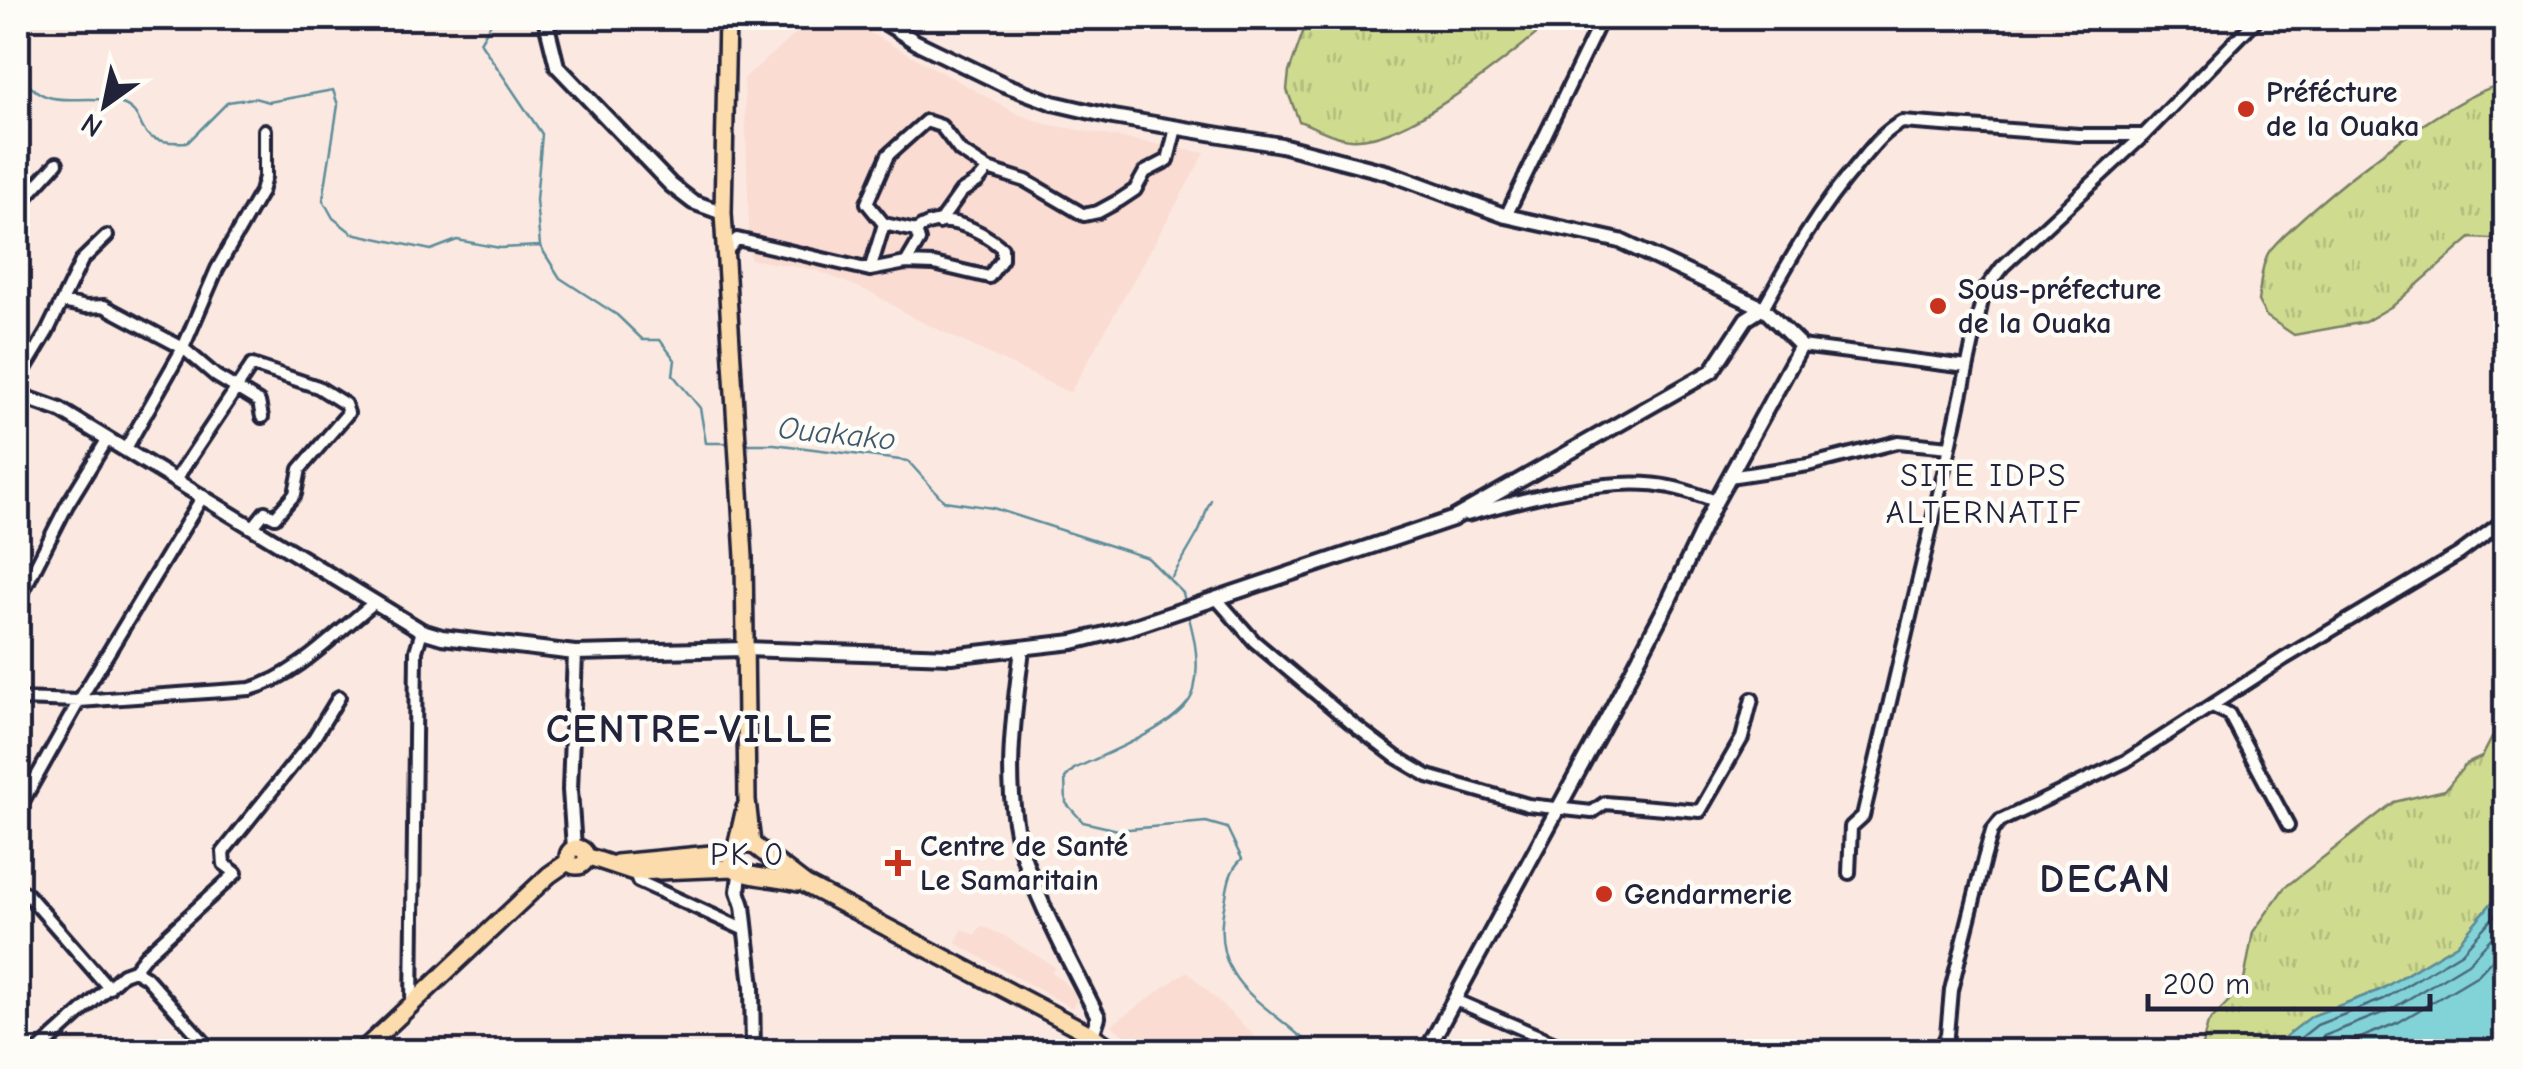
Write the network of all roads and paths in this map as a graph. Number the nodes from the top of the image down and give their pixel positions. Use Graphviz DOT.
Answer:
graph roads {
  1 [pos="545,18"];
  2 [pos="727,18"];
  3 [pos="878,18"];
  4 [pos="1602,18"];
  5 [pos="2258,18"];
  6 [pos="1176,128"];
  7 [pos="265,130"];
  8 [pos="2144,135"];
  9 [pos="57,163"];
  10 [pos="988,168"];
  11 [pos="723,213"];
  12 [pos="18,216"];
  13 [pos="1506,216"];
  14 [pos="884,224"];
  15 [pos="939,224"];
  16 [pos="916,231"];
  17 [pos="107,236"];
  18 [pos="726,252"];
  19 [pos="906,263"];
  20 [pos="870,270"];
  21 [pos="63,302"];
  22 [pos="1763,308"];
  23 [pos="1801,346"];
  24 [pos="183,348"];
  25 [pos="1967,367"];
  26 [pos="18,380"];
  27 [pos="237,388"];
  28 [pos="18,395"];
  29 [pos="262,417"];
  30 [pos="107,440"];
  31 [pos="1950,447"];
  32 [pos="125,450"];
  33 [pos="1729,477"];
  34 [pos="176,479"];
  35 [pos="203,496"];
  36 [pos="1716,501"];
  37 [pos="1452,519"];
  38 [pos="2506,519"];
  39 [pos="254,527"];
  40 [pos="1216,598"];
  41 [pos="18,602"];
  42 [pos="375,602"];
  43 [pos="422,631"];
  44 [pos="744,649"];
  45 [pos="1022,650"];
  46 [pos="575,653"];
  47 [pos="339,696"];
  48 [pos="18,699"];
  49 [pos="1752,699"];
  50 [pos="78,701"];
  51 [pos="2212,706"];
  52 [pos="18,810"];
  53 [pos="1556,810"];
  54 [pos="2288,825"];
  55 [pos="576,855"];
  56 [pos="745,861"];
  57 [pos="634,866"];
  58 [pos="1849,873"];
  59 [pos="806,886"];
  60 [pos="18,888"];
  61 [pos="745,930"];
  62 [pos="134,970"];
  63 [pos="109,988"];
  64 [pos="1455,1000"];
  65 [pos="412,1007"];
  66 [pos="1092,1035"];
  67 [pos="37,1052"];
  68 [pos="213,1052"];
  69 [pos="361,1052"];
  70 [pos="753,1052"];
  71 [pos="1076,1052"];
  72 [pos="1116,1052"];
  73 [pos="1426,1052"];
  74 [pos="1576,1052"];
  75 [pos="1939,1052"];
  1 -- 11 [label="street"];
  2 -- 11 [label="main road"];
  3 -- 6 [label="street"];
  4 -- 13 [label="street"];
  5 -- 8 [label="street"];
  6 -- 10 [label="street"];
  6 -- 13 [label="street"];
  7 -- 24 [label="street"];
  8 -- 22 [label="street"];
  8 -- 25 [label="street"];
  9 -- 12 [label="street"];
  10 -- 14 [label="street"];
  10 -- 15 [label="street"];
  11 -- 18 [label="main road"];
  13 -- 22 [label="street"];
  14 -- 16 [label="street"];
  14 -- 20 [label="street"];
  15 -- 16 [label="street"];
  15 -- 19 [label="street"];
  16 -- 19 [label="street"];
  17 -- 21 [label="street"];
  18 -- 20 [label="street"];
  18 -- 44 [label="main road"];
  19 -- 20 [label="street"];
  21 -- 24 [label="street"];
  21 -- 26 [label="street"];
  22 -- 23 [label="street"];
  22 -- 37 [label="street"];
  23 -- 25 [label="street"];
  23 -- 33 [label="street"];
  24 -- 27 [label="street"];
  24 -- 32 [label="street"];
  25 -- 31 [label="street"];
  27 -- 29 [label="street"];
  27 -- 34 [label="street"];
  27 -- 39 [label="street"];
  28 -- 30 [label="street"];
  30 -- 32 [label="street"];
  30 -- 41 [label="street"];
  31 -- 33 [label="street"];
  31 -- 58 [label="street"];
  32 -- 34 [label="street"];
  33 -- 36 [label="street"];
  34 -- 35 [label="street"];
  35 -- 39 [label="street"];
  35 -- 50 [label="street"];
  36 -- 37 [label="street"];
  36 -- 53 [label="street"];
  37 -- 40 [label="street"];
  38 -- 51 [label="street"];
  39 -- 42 [label="street"];
  40 -- 45 [label="street"];
  40 -- 53 [label="street"];
  42 -- 43 [label="street"];
  42 -- 50 [label="street"];
  43 -- 46 [label="street"];
  43 -- 65 [label="street"];
  44 -- 45 [label="street"];
  44 -- 46 [label="street"];
  44 -- 56 [label="main road"];
  45 -- 66 [label="street"];
  46 -- 55 [label="street"];
  47 -- 62 [label="street"];
  48 -- 50 [label="street"];
  49 -- 53 [label="street"];
  50 -- 52 [label="street"];
  51 -- 54 [label="street"];
  51 -- 75 [label="street"];
  53 -- 64 [label="street"];
  55 -- 57 [label="main road"];
  55 -- 65 [label="main road"];
  56 -- 57 [label="main road"];
  56 -- 59 [label="main road"];
  56 -- 59 [label="main road"];
  56 -- 61 [label="street"];
  57 -- 61 [label="street"];
  59 -- 66 [label="main road"];
  60 -- 63 [label="street"];
  61 -- 70 [label="street"];
  62 -- 63 [label="street"];
  62 -- 68 [label="street"];
  63 -- 67 [label="street"];
  64 -- 73 [label="street"];
  64 -- 74 [label="street"];
  65 -- 69 [label="main road"];
  66 -- 71 [label="street"];
  66 -- 72 [label="main road"];
}
